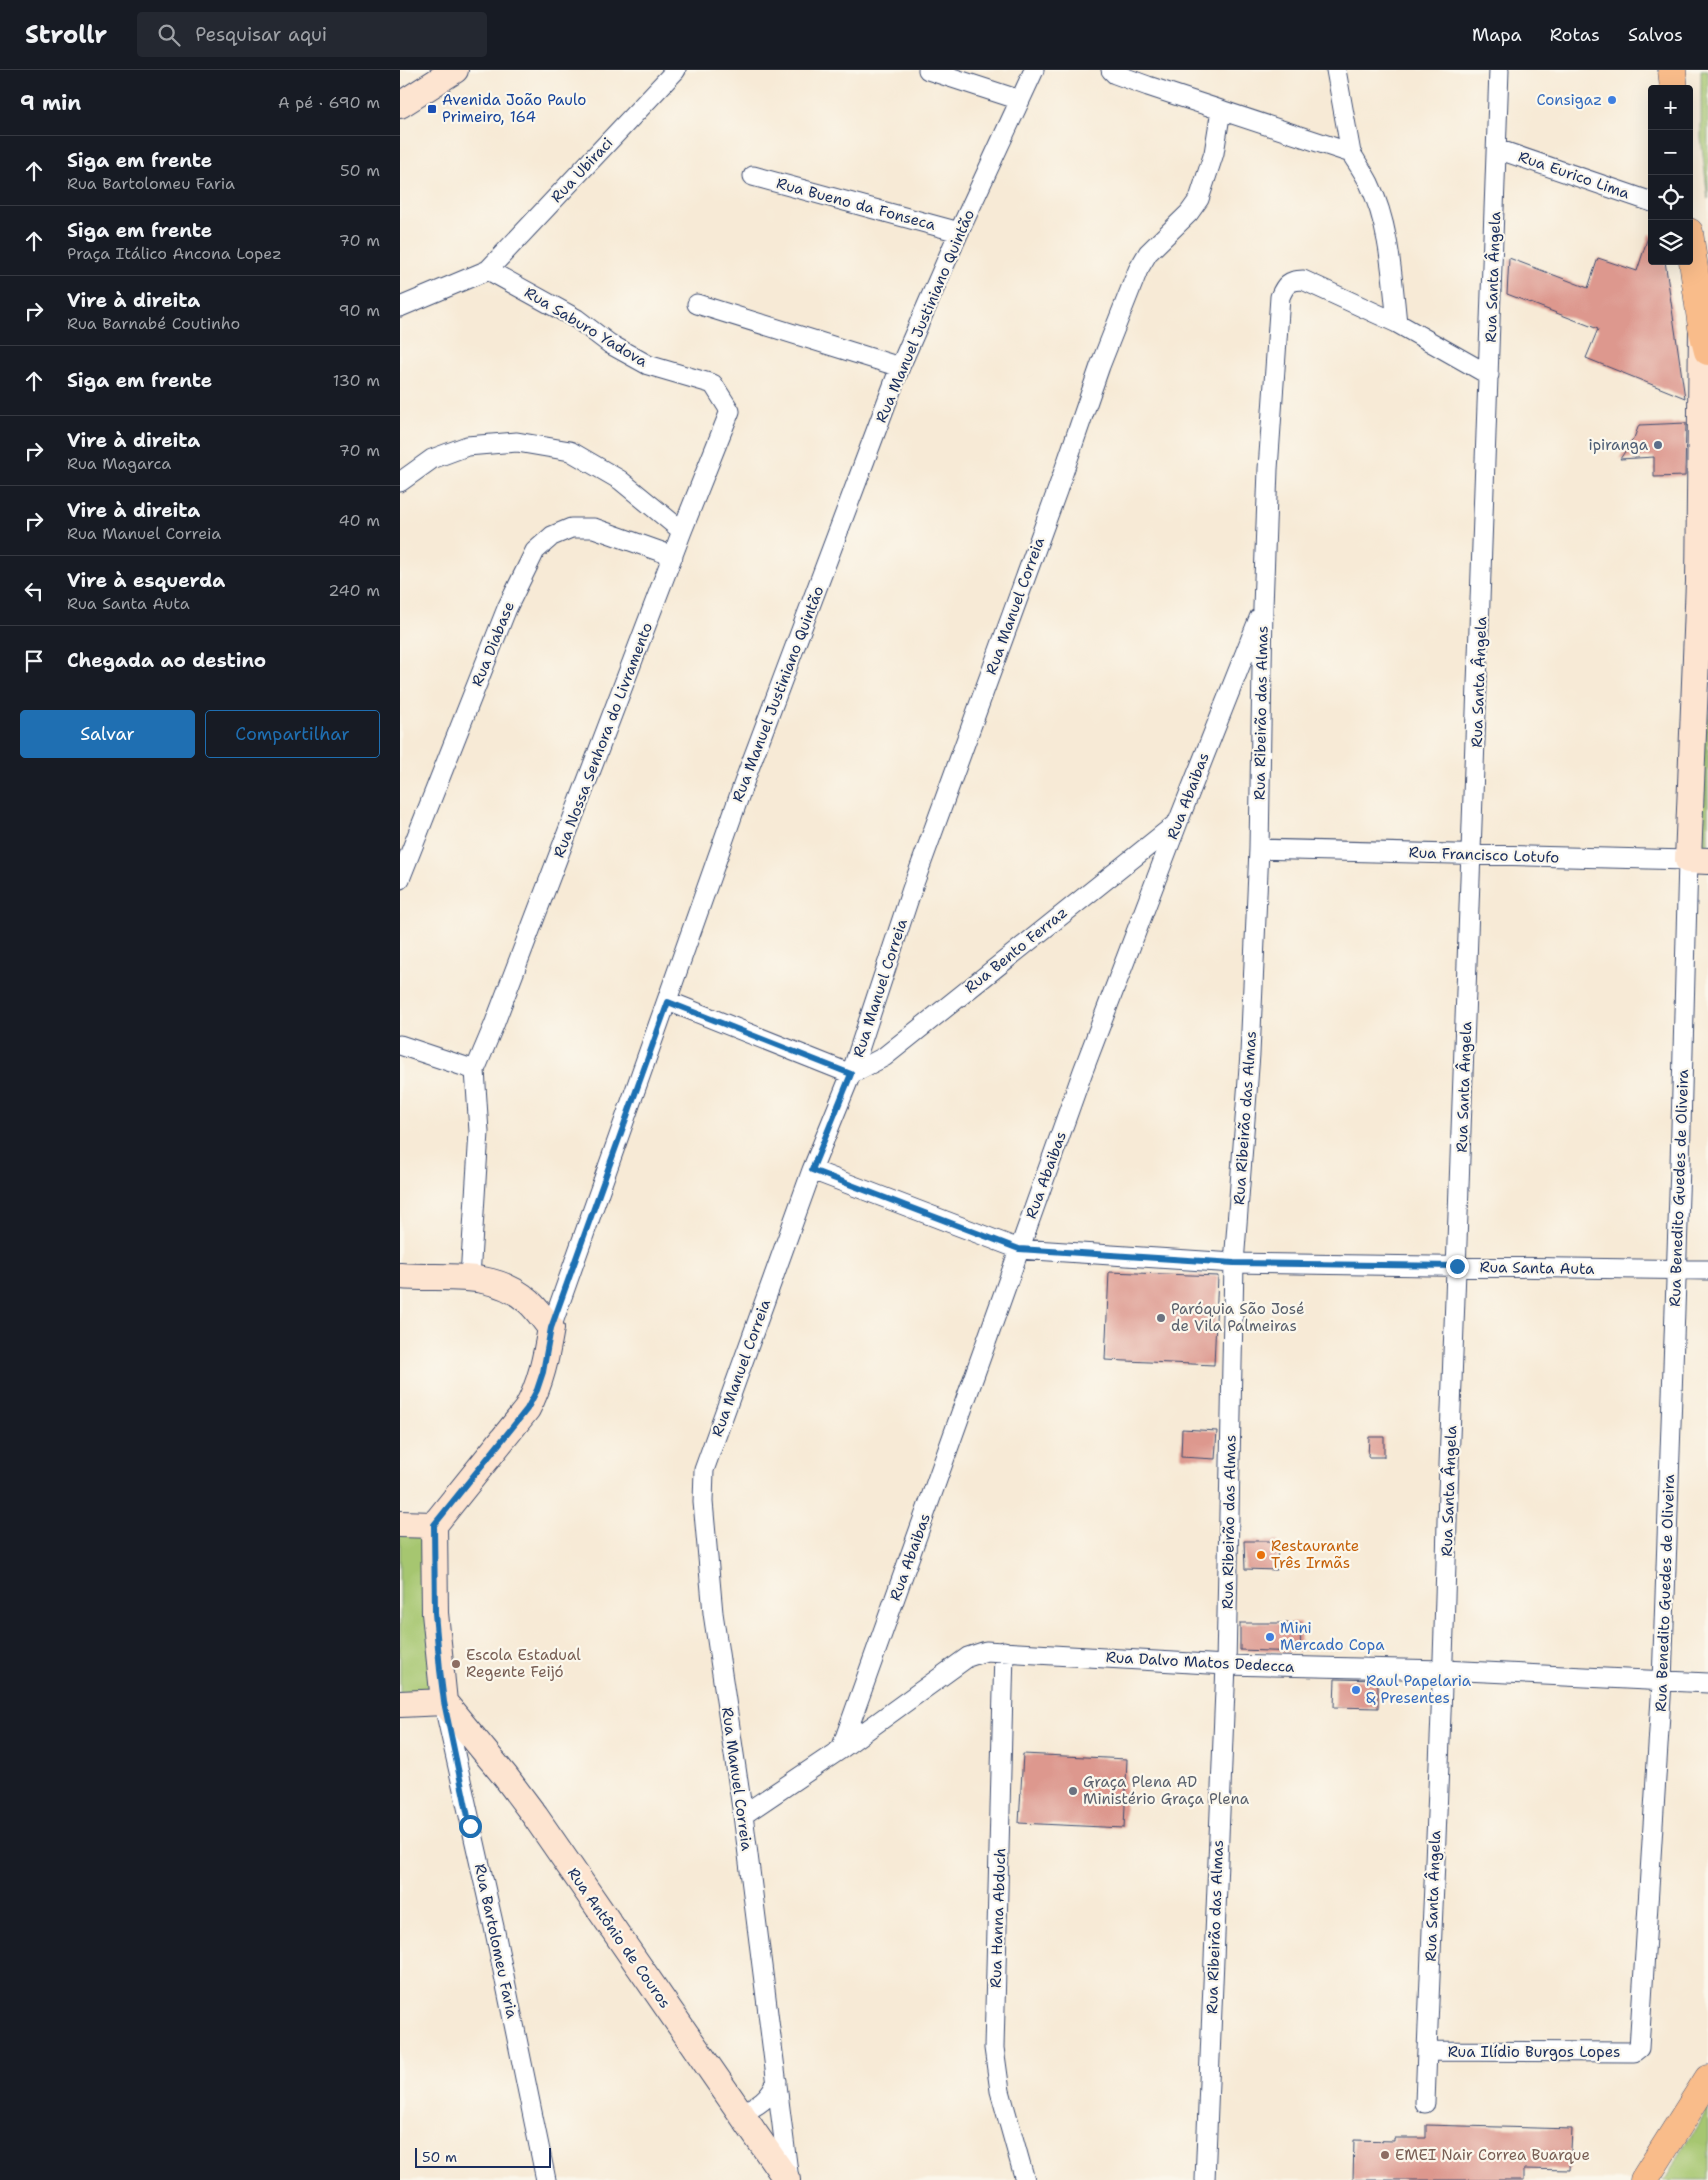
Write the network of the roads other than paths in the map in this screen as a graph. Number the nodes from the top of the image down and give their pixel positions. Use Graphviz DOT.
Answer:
graph roads {
  1 [pos="455,70"];
  2 [pos="676,70"];
  3 [pos="928,70"];
  4 [pos="1034,70"];
  5 [pos="1111,70"];
  6 [pos="1336,70"];
  7 [pos="1500,70"];
  8 [pos="1672,70"];
  9 [pos="1674,85"];
  10 [pos="404,100"];
  11 [pos="1020,100"];
  12 [pos="1221,110"];
  13 [pos="1497,149"];
  14 [pos="1351,153"];
  15 [pos="753,176"];
  16 [pos="1648,201"];
  17 [pos="959,232"];
  18 [pos="1693,259"];
  19 [pos="488,270"];
  20 [pos="697,304"];
  21 [pos="400,307"];
  22 [pos="1397,323"];
  23 [pos="1705,339"];
  24 [pos="900,367"];
  25 [pos="1489,375"];
  26 [pos="730,412"];
  27 [pos="400,482"];
  28 [pos="682,531"];
  29 [pos="673,556"];
  30 [pos="1263,607"];
  31 [pos="1178,822"];
  32 [pos="1259,849"];
  33 [pos="1473,854"];
  34 [pos="1698,861"];
  35 [pos="400,880"];
  36 [pos="668,1002"];
  37 [pos="400,1045"];
  38 [pos="475,1070"];
  39 [pos="851,1074"];
  40 [pos="812,1170"];
  41 [pos="1019,1249"];
  42 [pos="1234,1263"];
  43 [pos="1457,1266"];
  44 [pos="1677,1270"];
  45 [pos="1708,1270"];
  46 [pos="400,1276"];
  47 [pos="470,1277"];
  48 [pos="551,1328"];
  49 [pos="400,1524"];
  50 [pos="434,1525"];
  51 [pos="1004,1651"];
  52 [pos="1226,1665"];
  53 [pos="1444,1670"];
  54 [pos="1662,1682"];
  55 [pos="1708,1683"];
  56 [pos="444,1702"];
  57 [pos="400,1704"];
  58 [pos="841,1749"];
  59 [pos="743,1815"];
  60 [pos="1639,2048"];
  61 [pos="1427,2051"];
  62 [pos="1708,2079"];
  63 [pos="777,2081"];
  64 [pos="1425,2103"];
  65 [pos="740,2113"];
  66 [pos="546,2180"];
  67 [pos="788,2180"];
  68 [pos="1025,2180"];
  69 [pos="1205,2180"];
  70 [pos="1644,2180"];
  1 -- 10 [label="street"];
  2 -- 19 [label="street, Rua Ubiraci"];
  3 -- 11 [label="street"];
  4 -- 11 [label="street, Rua Manuel Justiniano Quintão"];
  5 -- 12 [label="street"];
  6 -- 14 [label="street"];
  7 -- 13 [label="street, Rua Santa Ângela"];
  8 -- 9 [label="main road"];
  11 -- 17 [label="street, Rua Manuel Justiniano Quintão"];
  12 -- 14 [label="street"];
  12 -- 39 [label="street, Rua Manuel Correia"];
  13 -- 16 [label="street, Rua Eurico Lima"];
  13 -- 25 [label="street, Rua Santa Ângela"];
  14 -- 22 [label="street"];
  15 -- 17 [label="street, Rua Bueno da Fonseca"];
  17 -- 24 [label="street, Rua Manuel Justiniano Quintão"];
  18 -- 23 [label="main road"];
  19 -- 21 [label="street"];
  19 -- 26 [label="street, Rua Saburo Yadova"];
  20 -- 24 [label="street"];
  22 -- 25 [label="street, Rua Ribeirão das Almas"];
  22 -- 30 [label="street, Rua Ribeirão das Almas"];
  23 -- 34 [label="street, Rua Benedito Guedes de Oliveira"];
  24 -- 36 [label="street, Rua Manuel Justiniano Quintão"];
  25 -- 33 [label="street, Rua Santa Ângela"];
  26 -- 28 [label="street, Rua Nossa Senhora do Livramento"];
  27 -- 28 [label="street"];
  28 -- 29 [label="street, Rua Nossa Senhora do Livramento"];
  29 -- 35 [label="street, Rua Diabase"];
  29 -- 38 [label="street, Rua Nossa Senhora do Livramento"];
  30 -- 31 [label="street, Rua Abaibas"];
  30 -- 32 [label="street, Rua Ribeirão das Almas"];
  31 -- 39 [label="street, Rua Bento Ferraz"];
  31 -- 41 [label="street, Rua Abaibas"];
  32 -- 33 [label="street, Rua Francisco Lotufo"];
  32 -- 42 [label="street, Rua Ribeirão das Almas"];
  33 -- 34 [label="street, Rua Francisco Lotufo"];
  33 -- 43 [label="street, Rua Santa Ângela"];
  34 -- 44 [label="street, Rua Benedito Guedes de Oliveira"];
  36 -- 39 [label="street"];
  36 -- 48 [label="street, Rua Manuel Justiniano Quintão"];
  37 -- 38 [label="street"];
  38 -- 47 [label="street"];
  39 -- 40 [label="street, Rua Manuel Correia"];
  40 -- 41 [label="street, Rua Santa Auta"];
  40 -- 59 [label="street, Rua Manuel Correia"];
  41 -- 42 [label="street, Rua Santa Auta"];
  41 -- 58 [label="street, Rua Abaibas"];
  42 -- 43 [label="street, Rua Santa Auta"];
  42 -- 52 [label="street, Rua Ribeirão das Almas"];
  43 -- 44 [label="street, Rua Santa Auta"];
  43 -- 53 [label="street, Rua Santa Ângela"];
  44 -- 45 [label="street, Rua Santa Auta"];
  44 -- 54 [label="street, Rua Benedito Guedes de Oliveira"];
  46 -- 47 [label="street"];
  47 -- 48 [label="street"];
  48 -- 50 [label="street"];
  49 -- 50 [label="street"];
  50 -- 56 [label="street"];
  51 -- 52 [label="street, Rua Dalvo Matos Dedecca"];
  51 -- 58 [label="street, Rua Dalvo Matos Dedecca"];
  51 -- 68 [label="street, Rua Hanna Abduch"];
  52 -- 53 [label="street, Rua Dalvo Matos Dedecca"];
  52 -- 69 [label="street, Rua Ribeirão das Almas"];
  53 -- 54 [label="street, Rua Dalvo Matos Dedecca"];
  53 -- 61 [label="street, Rua Santa Ângela"];
  54 -- 55 [label="street, Rua Dalvo Matos Dedecca"];
  54 -- 60 [label="street, Rua Benedito Guedes de Oliveira"];
  56 -- 57 [label="street"];
  56 -- 65 [label="street, Rua Antônio de Couros"];
  56 -- 66 [label="street, Rua Bartolomeu Faria"];
  58 -- 59 [label="street, Rua Dalvo Matos Dedecca"];
  59 -- 63 [label="street, Rua Manuel Correia"];
  60 -- 61 [label="street, Rua Ilídio Burgos Lopes"];
  61 -- 64 [label="street, Rua Santa Ângela"];
  62 -- 70 [label="main road"];
  63 -- 65 [label="street"];
  63 -- 67 [label="street, Rua Manuel Correia"];
  65 -- 67 [label="street, Rua Antônio de Couros"];
}
